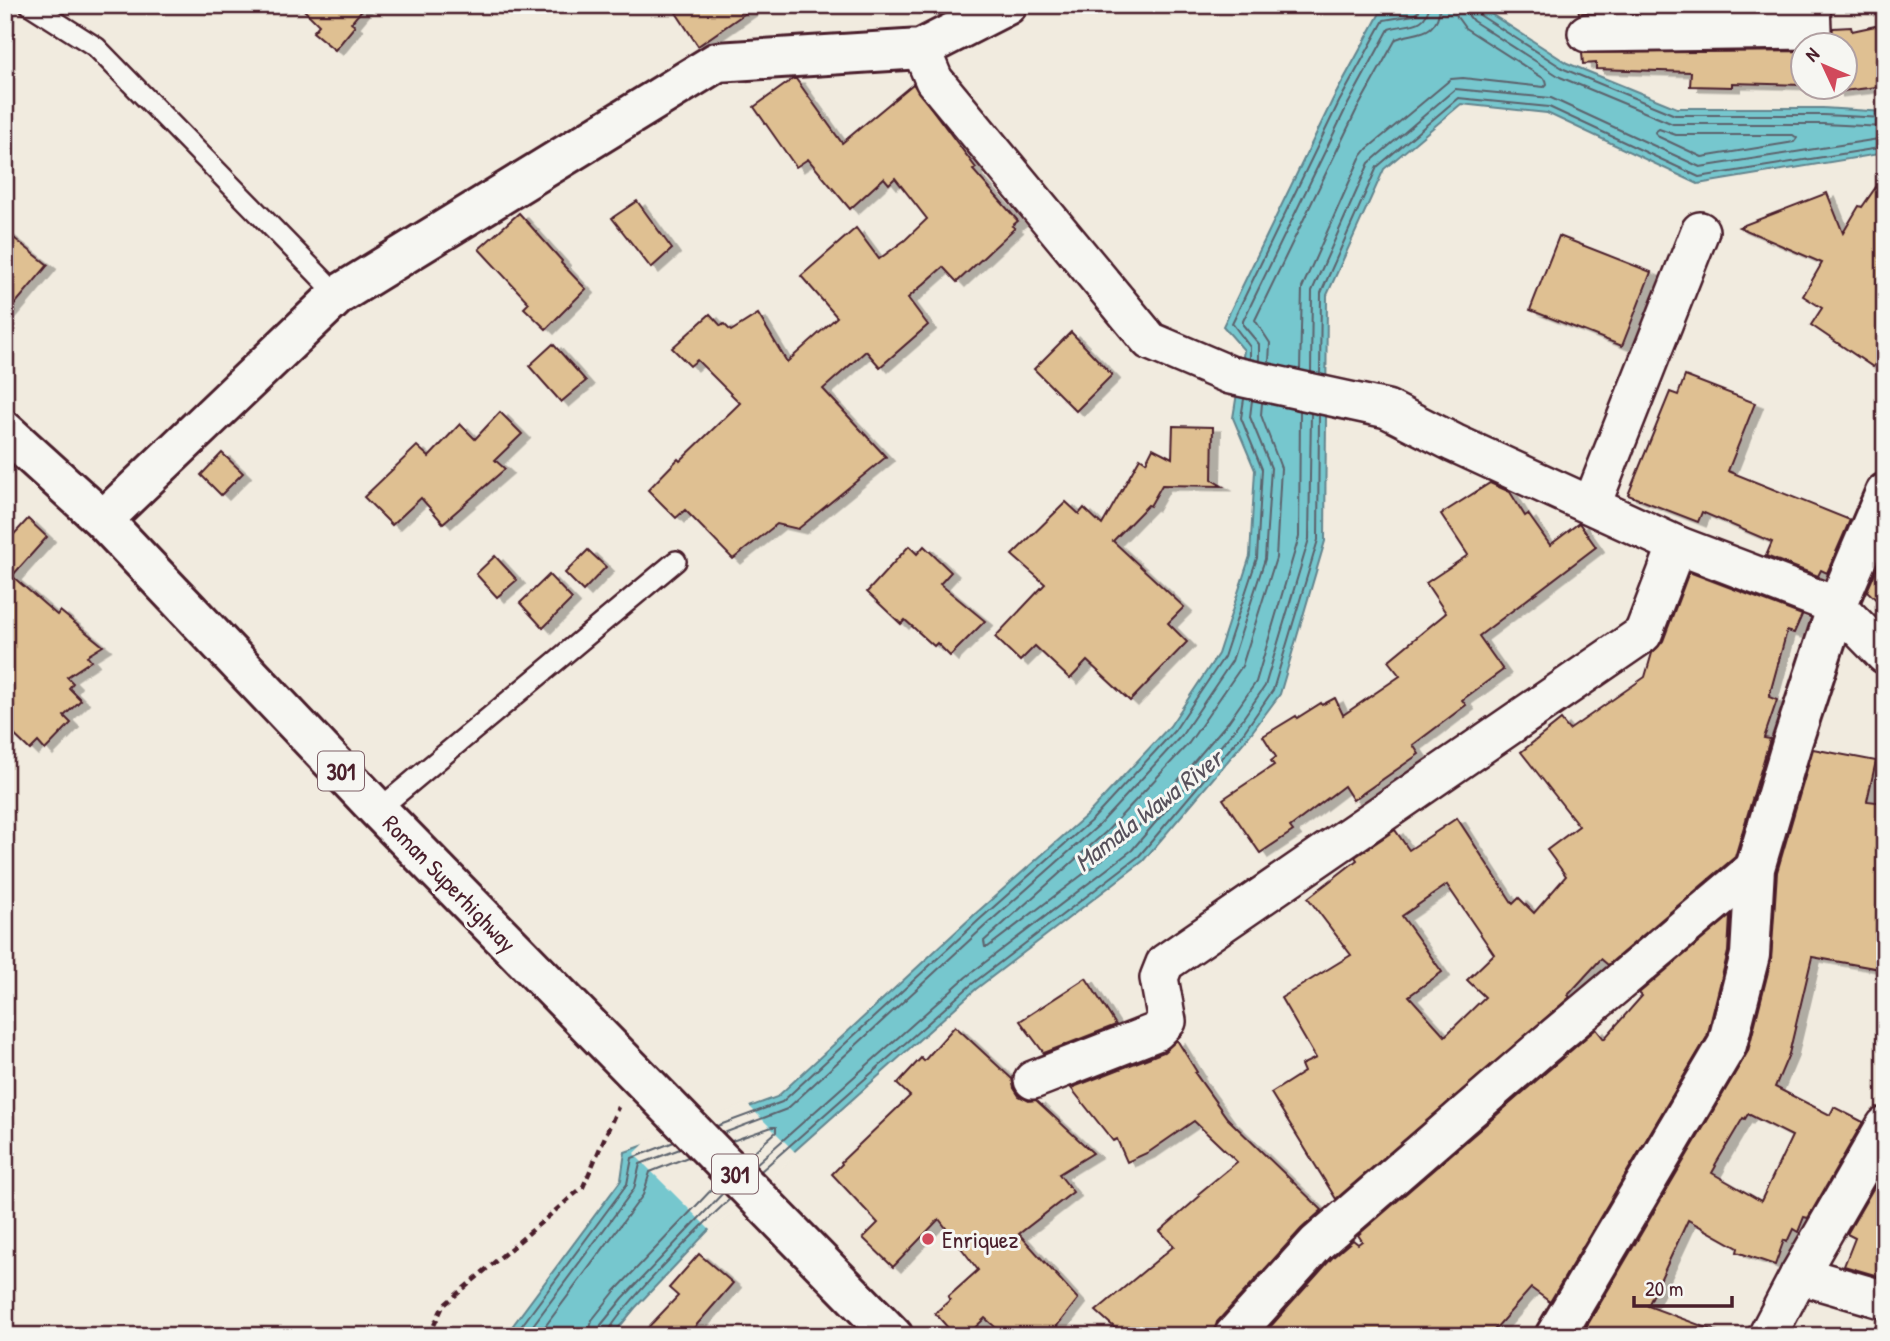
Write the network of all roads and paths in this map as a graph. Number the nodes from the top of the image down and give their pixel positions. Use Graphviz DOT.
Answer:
graph roads {
  1 [pos="30,5"];
  2 [pos="1007,5"];
  3 [pos="1811,5"];
  4 [pos="1587,33"];
  5 [pos="921,50"];
  6 [pos="1700,231"];
  7 [pos="338,295"];
  8 [pos="5,431"];
  9 [pos="1885,493"];
  10 [pos="1592,504"];
  11 [pos="103,520"];
  12 [pos="1677,545"];
  13 [pos="676,561"];
  14 [pos="1837,606"];
  15 [pos="1885,655"];
  16 [pos="379,810"];
  17 [pos="1755,868"];
  18 [pos="634,1072"];
  19 [pos="1033,1080"];
  20 [pos="1885,1126"];
  21 [pos="1799,1275"];
  22 [pos="1885,1300"];
  23 [pos="429,1336"];
  24 [pos="892,1336"];
  25 [pos="1233,1336"];
  26 [pos="1555,1336"];
  27 [pos="1768,1336"];
  1 -- 7 [label="lane"];
  2 -- 5 [label="street"];
  3 -- 4 [label="street"];
  5 -- 7 [label="street"];
  5 -- 10 [label="street"];
  6 -- 10 [label="street"];
  7 -- 11 [label="street"];
  8 -- 11 [label="street, Roman Superhighway / 301"];
  9 -- 14 [label="street"];
  10 -- 12 [label="street"];
  11 -- 16 [label="street, Roman Superhighway / 301"];
  12 -- 14 [label="street"];
  12 -- 19 [label="street"];
  13 -- 16 [label="lane"];
  14 -- 15 [label="street"];
  14 -- 17 [label="street"];
  16 -- 18 [label="street, Roman Superhighway / 301"];
  17 -- 25 [label="street"];
  17 -- 26 [label="street"];
  18 -- 23 [label="path"];
  18 -- 24 [label="street, Roman Superhighway / 301"];
  20 -- 21 [label="street"];
  21 -- 22 [label="street"];
  21 -- 27 [label="street"];
}
